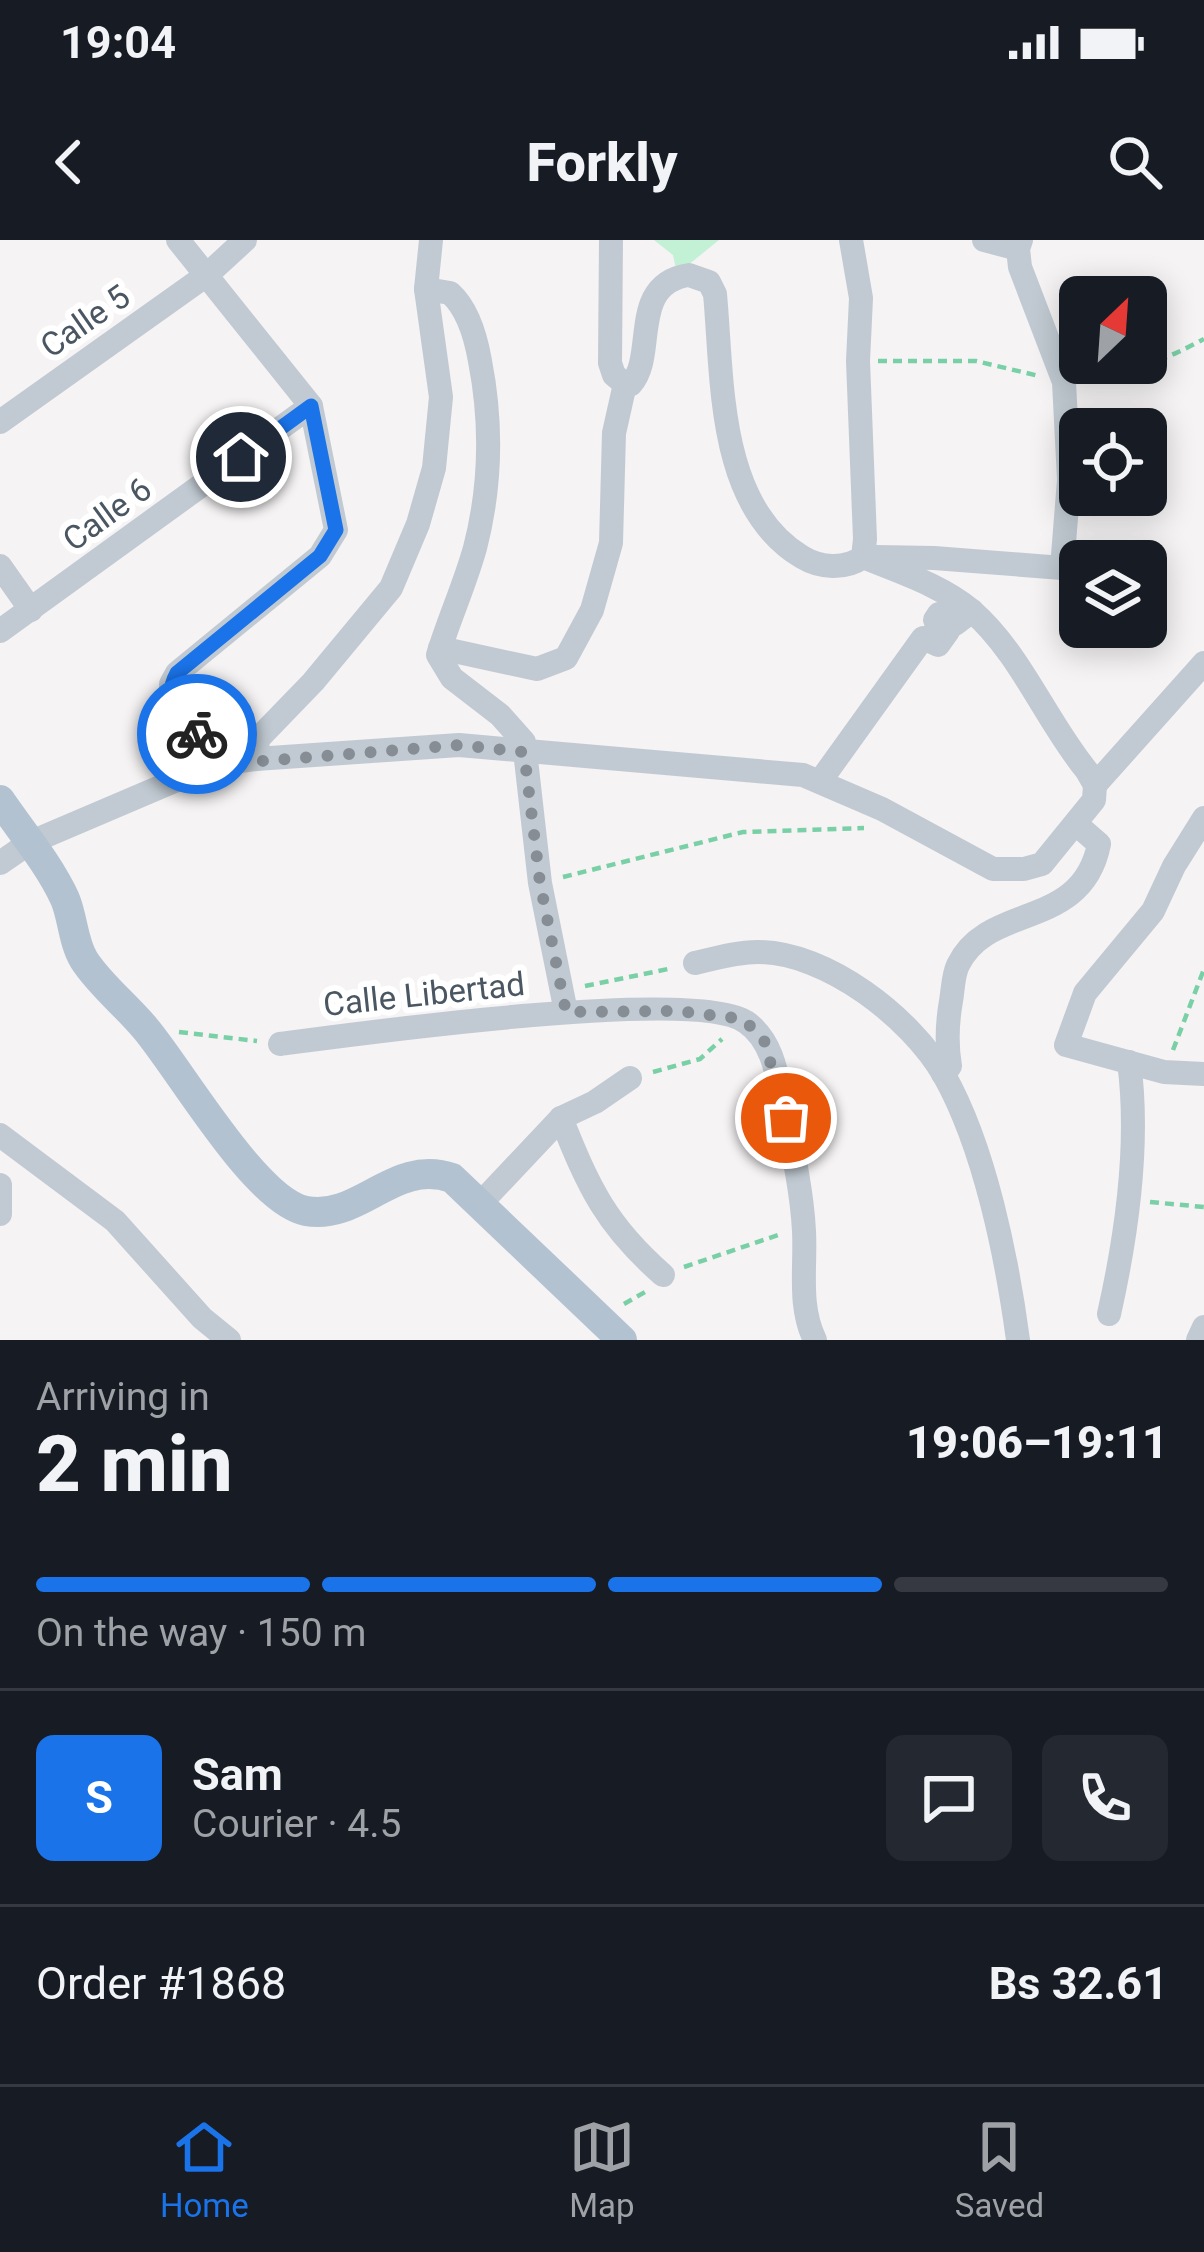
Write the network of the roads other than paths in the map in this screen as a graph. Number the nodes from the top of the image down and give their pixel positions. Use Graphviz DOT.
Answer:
graph roads {
  1 [pos="178,240"];
  2 [pos="245,240"];
  3 [pos="431,240"];
  4 [pos="610,240"];
  5 [pos="851,240"];
  6 [pos="984,240"];
  7 [pos="1019,245"];
  8 [pos="208,274"];
  9 [pos="426,289"];
  10 [pos="625,384"];
  11 [pos="311,406"];
  12 [pos="0,422"];
  13 [pos="862,557"];
  14 [pos="0,566"];
  15 [pos="31,610"];
  16 [pos="972,611"];
  17 [pos="0,631"];
  18 [pos="440,648"];
  19 [pos="1204,663"];
  20 [pos="524,752"];
  21 [pos="256,759"];
  22 [pos="212,765"];
  23 [pos="821,780"];
  24 [pos="1095,785"];
  25 [pos="0,800"];
  26 [pos="1204,818"];
  27 [pos="1076,824"];
  28 [pos="29,843"];
  29 [pos="0,863"];
  30 [pos="695,963"];
  31 [pos="564,1001"];
  32 [pos="280,1044"];
  33 [pos="1129,1062"];
  34 [pos="943,1074"];
  35 [pos="1204,1074"];
  36 [pos="630,1078"];
  37 [pos="561,1118"];
  38 [pos="0,1135"];
  39 [pos="0,1185"];
  40 [pos="478,1206"];
  41 [pos="0,1214"];
  42 [pos="663,1275"];
  43 [pos="1109,1314"];
  44 [pos="1204,1327"];
  45 [pos="612,1329"];
  46 [pos="229,1340"];
  47 [pos="814,1340"];
  48 [pos="1018,1340"];
  49 [pos="1198,1340"];
  1 -- 8 [label="street"];
  2 -- 8 [label="street, Calle 5"];
  3 -- 9 [label="street"];
  4 -- 10 [label="street"];
  5 -- 13 [label="street"];
  6 -- 7 [label="street"];
  7 -- 13 [label="street"];
  8 -- 11 [label="street"];
  8 -- 12 [label="street, Calle 5"];
  9 -- 18 [label="street"];
  9 -- 21 [label="street"];
  10 -- 13 [label="street"];
  10 -- 18 [label="street"];
  11 -- 15 [label="street, Calle 6"];
  11 -- 22 [label="street"];
  13 -- 16 [label="street"];
  14 -- 15 [label="street"];
  15 -- 17 [label="street, Calle 6"];
  16 -- 23 [label="street"];
  16 -- 24 [label="street"];
  18 -- 20 [label="street"];
  19 -- 24 [label="street"];
  20 -- 21 [label="street"];
  20 -- 23 [label="street"];
  20 -- 31 [label="street"];
  21 -- 22 [label="street"];
  22 -- 28 [label="street"];
  23 -- 27 [label="street"];
  24 -- 27 [label="street"];
  25 -- 28 [label="main road"];
  26 -- 33 [label="street"];
  27 -- 34 [label="street"];
  28 -- 29 [label="street"];
  28 -- 40 [label="main road"];
  30 -- 34 [label="street"];
  31 -- 32 [label="street, Calle Libertad"];
  31 -- 47 [label="street, Calle Libertad"];
  33 -- 35 [label="street"];
  33 -- 43 [label="street"];
  34 -- 48 [label="street"];
  36 -- 37 [label="street"];
  37 -- 40 [label="street"];
  37 -- 42 [label="street"];
  38 -- 46 [label="street"];
  39 -- 41 [label="street"];
  40 -- 45 [label="main road"];
  44 -- 49 [label="street"];
}
